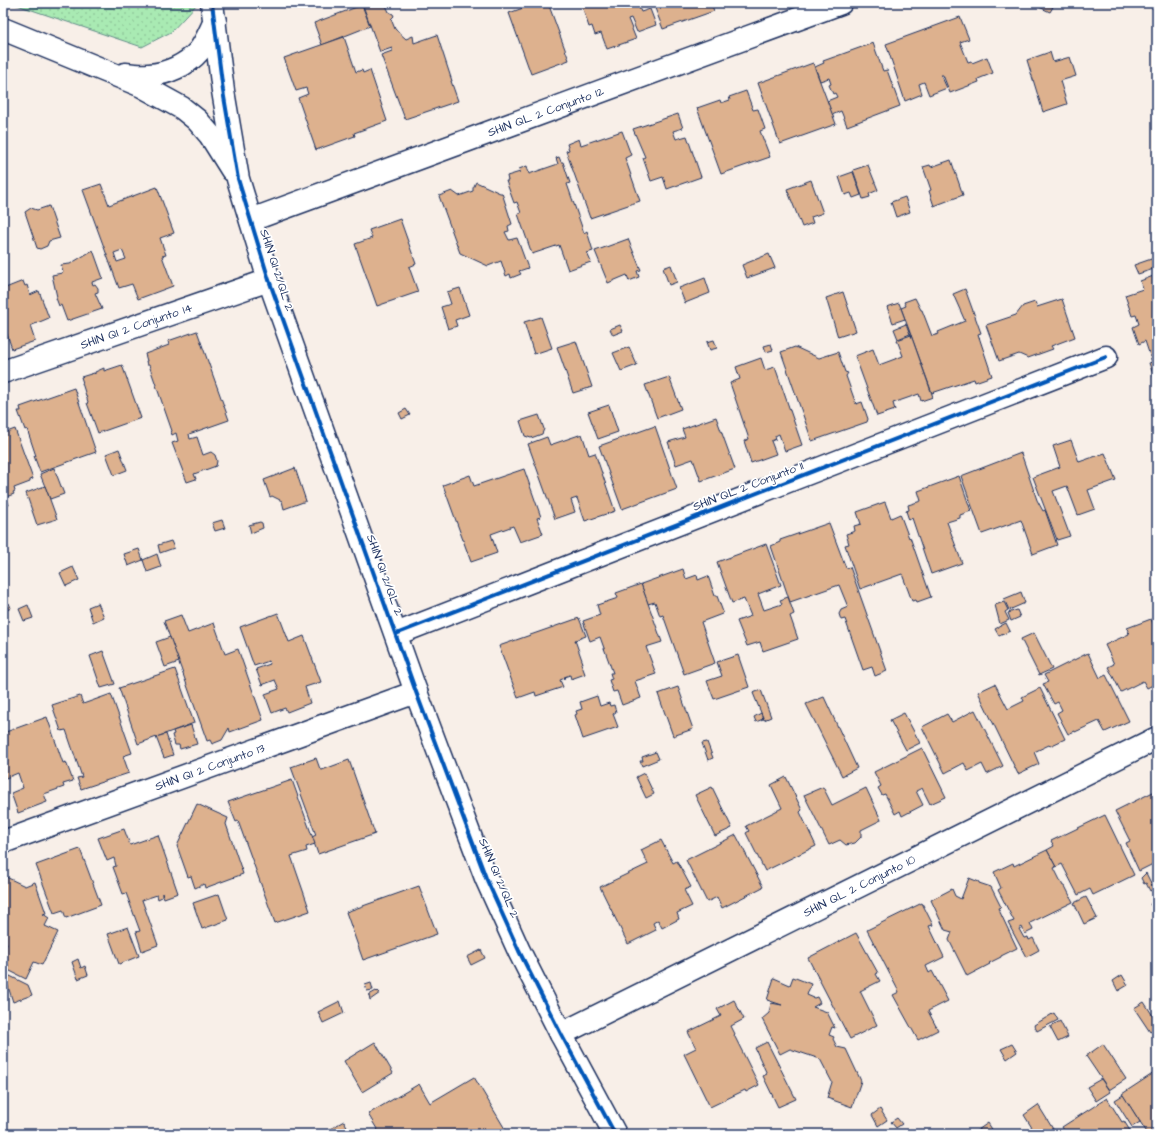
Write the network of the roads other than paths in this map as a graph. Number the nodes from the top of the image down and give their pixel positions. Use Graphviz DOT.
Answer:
graph roads {
  1 [pos="841,3"];
  2 [pos="214,12"];
  3 [pos="3,29"];
  4 [pos="111,74"];
  5 [pos="238,179"];
  6 [pos="251,220"];
  7 [pos="269,280"];
  8 [pos="1106,357"];
  9 [pos="3,372"];
  10 [pos="396,634"];
  11 [pos="416,692"];
  12 [pos="1157,738"];
  13 [pos="3,842"];
  14 [pos="560,1034"];
  15 [pos="615,1134"];
  1 -- 6 [label="street, SHIN QL 2 Conjunto 12"];
  2 -- 4 [label="street"];
  2 -- 5 [label="street, SHIN QI 2/QL 2"];
  3 -- 4 [label="street, SHIN QI 2/QL 2"];
  4 -- 5 [label="street, SHIN QI 2/QL 2"];
  5 -- 6 [label="street, SHIN QI 2/QL 2"];
  6 -- 7 [label="street, SHIN QI 2/QL 2"];
  7 -- 9 [label="street, SHIN QI 2 Conjunto 14"];
  7 -- 10 [label="street, SHIN QI 2/QL 2"];
  8 -- 10 [label="street, SHIN QL 2 Conjunto 11"];
  10 -- 11 [label="street, SHIN QI 2/QL 2"];
  11 -- 13 [label="street, SHIN QI 2 Conjunto 13"];
  11 -- 14 [label="street, SHIN QI 2/QL 2"];
  12 -- 14 [label="street, SHIN QL 2 Conjunto 10"];
  14 -- 15 [label="street, SHIN QI 2/QL 2"];
}
